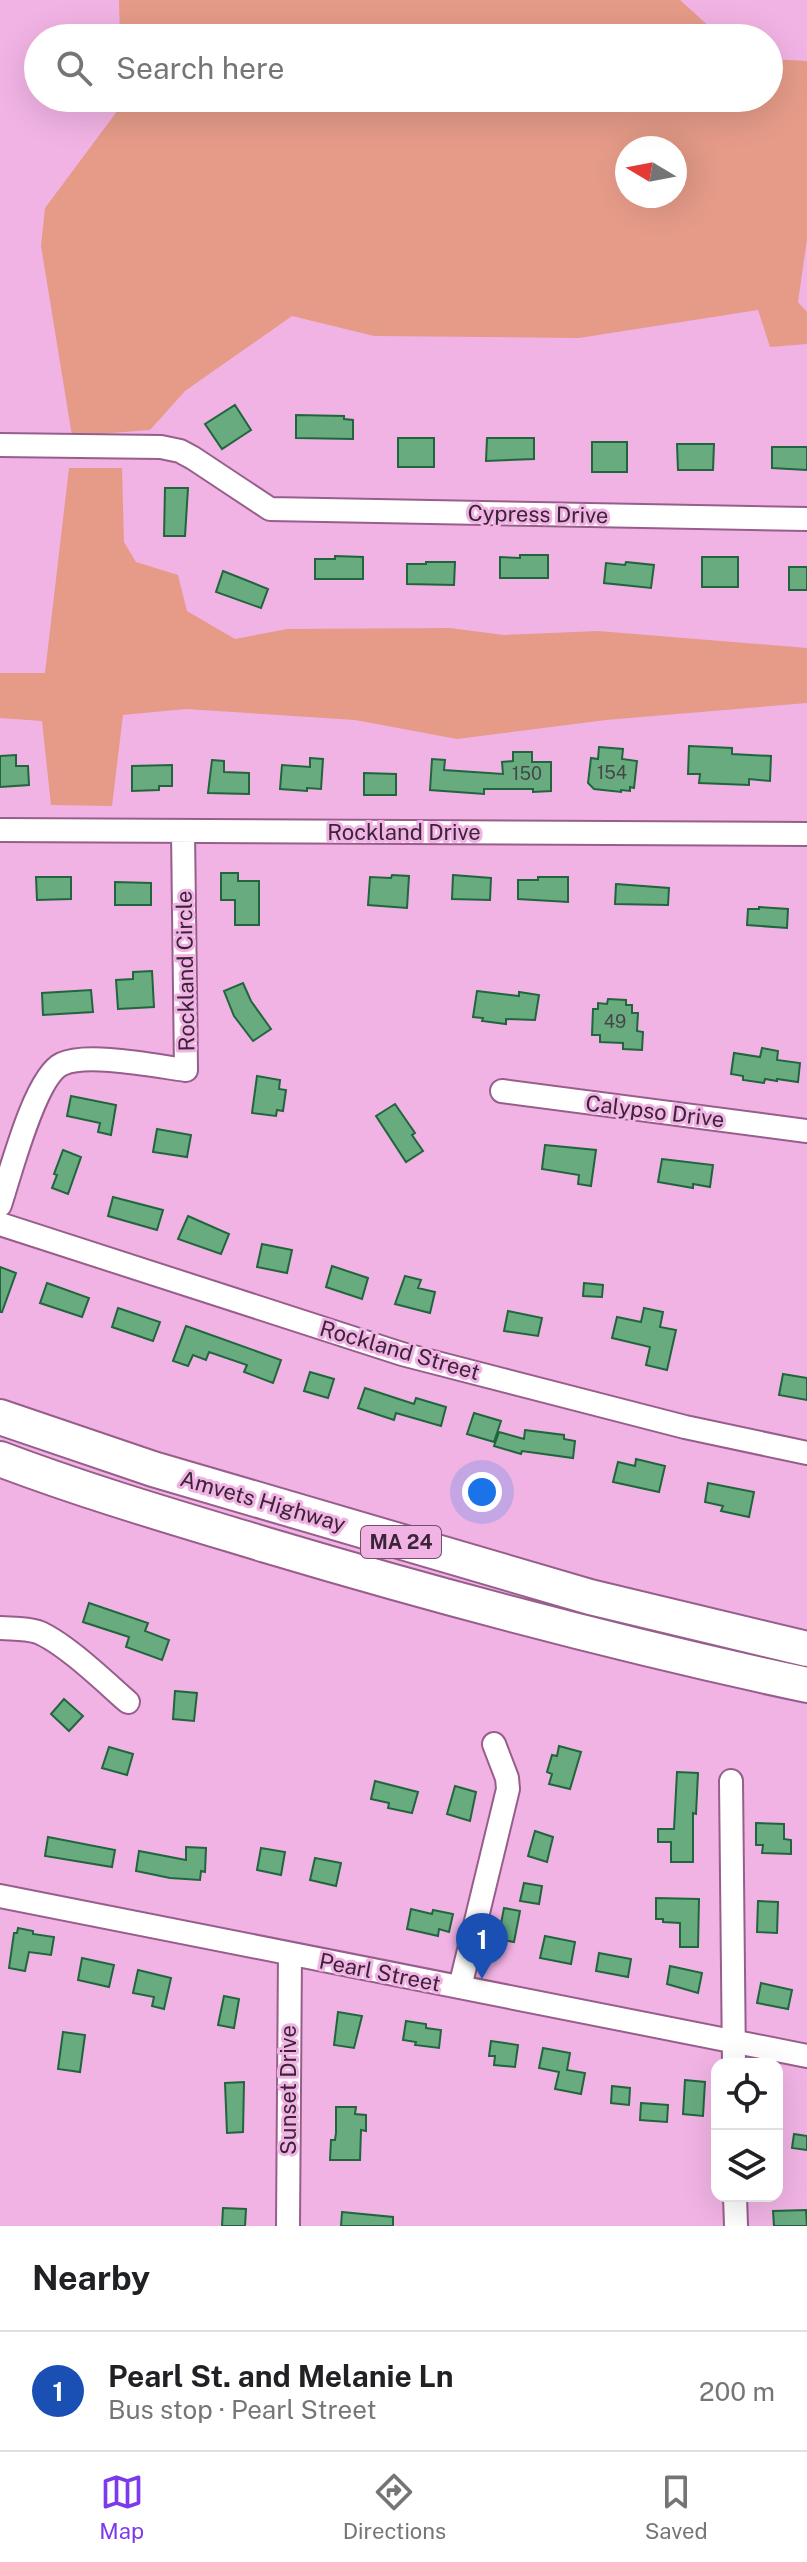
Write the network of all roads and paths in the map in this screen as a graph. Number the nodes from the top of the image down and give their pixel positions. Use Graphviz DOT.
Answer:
graph roads {
  1 [pos="0,445"];
  2 [pos="807,519"];
  3 [pos="0,830"];
  4 [pos="183,831"];
  5 [pos="807,834"];
  6 [pos="502,1091"];
  7 [pos="807,1131"];
  8 [pos="0,1205"];
  9 [pos="0,1224"];
  10 [pos="0,1417"];
  11 [pos="807,1453"];
  12 [pos="0,1459"];
  13 [pos="0,1628"];
  14 [pos="807,1649"];
  15 [pos="807,1685"];
  16 [pos="128,1702"];
  17 [pos="494,1744"];
  18 [pos="731,1781"];
  19 [pos="0,1896"];
  20 [pos="290,1954"];
  21 [pos="460,1987"];
  22 [pos="734,2041"];
  23 [pos="807,2056"];
  24 [pos="734,2058"];
  25 [pos="735,2202"];
  26 [pos="288,2226"];
  27 [pos="736,2226"];
  1 -- 2 [label="street, Cypress Drive"];
  3 -- 4 [label="street, Rockland Drive"];
  4 -- 5 [label="street, Rockland Drive"];
  4 -- 8 [label="street, Rockland Circle"];
  6 -- 7 [label="street, Calypso Drive"];
  9 -- 11 [label="street, Rockland Street"];
  10 -- 14 [label="highway, Amvets Highway / MA 24"];
  12 -- 15 [label="highway, Amvets Highway / MA 24"];
  13 -- 16 [label="street"];
  17 -- 21 [label="street"];
  18 -- 22 [label="street"];
  19 -- 20 [label="street, Pearl Street"];
  20 -- 21 [label="street, Pearl Street"];
  20 -- 26 [label="street, Sunset Drive"];
  21 -- 22 [label="street, Pearl Street"];
  22 -- 23 [label="street, Pearl Street"];
  22 -- 24 [label="street"];
  25 -- 27 [label="street"];
}
